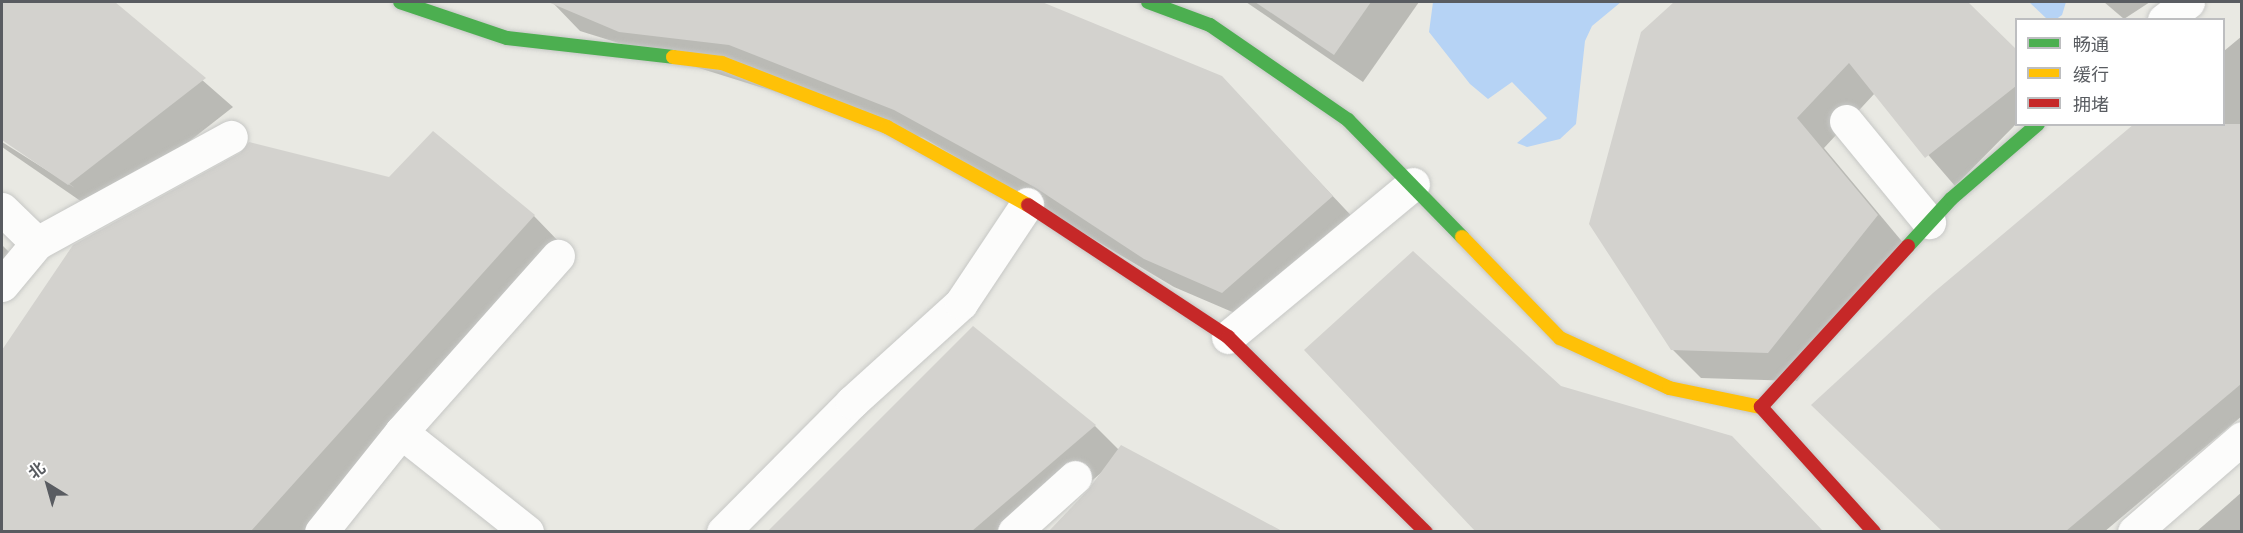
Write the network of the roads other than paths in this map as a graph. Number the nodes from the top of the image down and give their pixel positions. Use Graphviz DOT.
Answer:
graph roads {
  1 [pos="400,2"];
  2 [pos="1148,2"];
  3 [pos="2188,2"];
  4 [pos="2167,18"];
  5 [pos="1846,121"];
  6 [pos="2036,126"];
  7 [pos="231,137"];
  8 [pos="1413,184"];
  9 [pos="1027,204"];
  10 [pos="2,209"];
  11 [pos="1929,222"];
  12 [pos="37,243"];
  13 [pos="558,256"];
  14 [pos="2,285"];
  15 [pos="1228,337"];
  16 [pos="1761,407"];
  17 [pos="401,432"];
  18 [pos="2241,438"];
  19 [pos="1075,477"];
  20 [pos="321,531"];
  21 [pos="527,531"];
  22 [pos="723,531"];
  23 [pos="1014,531"];
  24 [pos="1426,531"];
  25 [pos="1875,531"];
  26 [pos="2134,531"];
  1 -- 9 [label="street"];
  2 -- 8 [label="street"];
  3 -- 4 [label="street"];
  5 -- 11 [label="street"];
  6 -- 11 [label="street"];
  7 -- 12 [label="street"];
  8 -- 15 [label="street"];
  8 -- 16 [label="street"];
  9 -- 15 [label="street"];
  9 -- 22 [label="street"];
  10 -- 12 [label="street"];
  11 -- 16 [label="street"];
  12 -- 14 [label="street"];
  13 -- 17 [label="street"];
  15 -- 24 [label="street"];
  16 -- 25 [label="street"];
  17 -- 20 [label="street"];
  17 -- 21 [label="street"];
  18 -- 26 [label="street"];
  19 -- 23 [label="street"];
}
